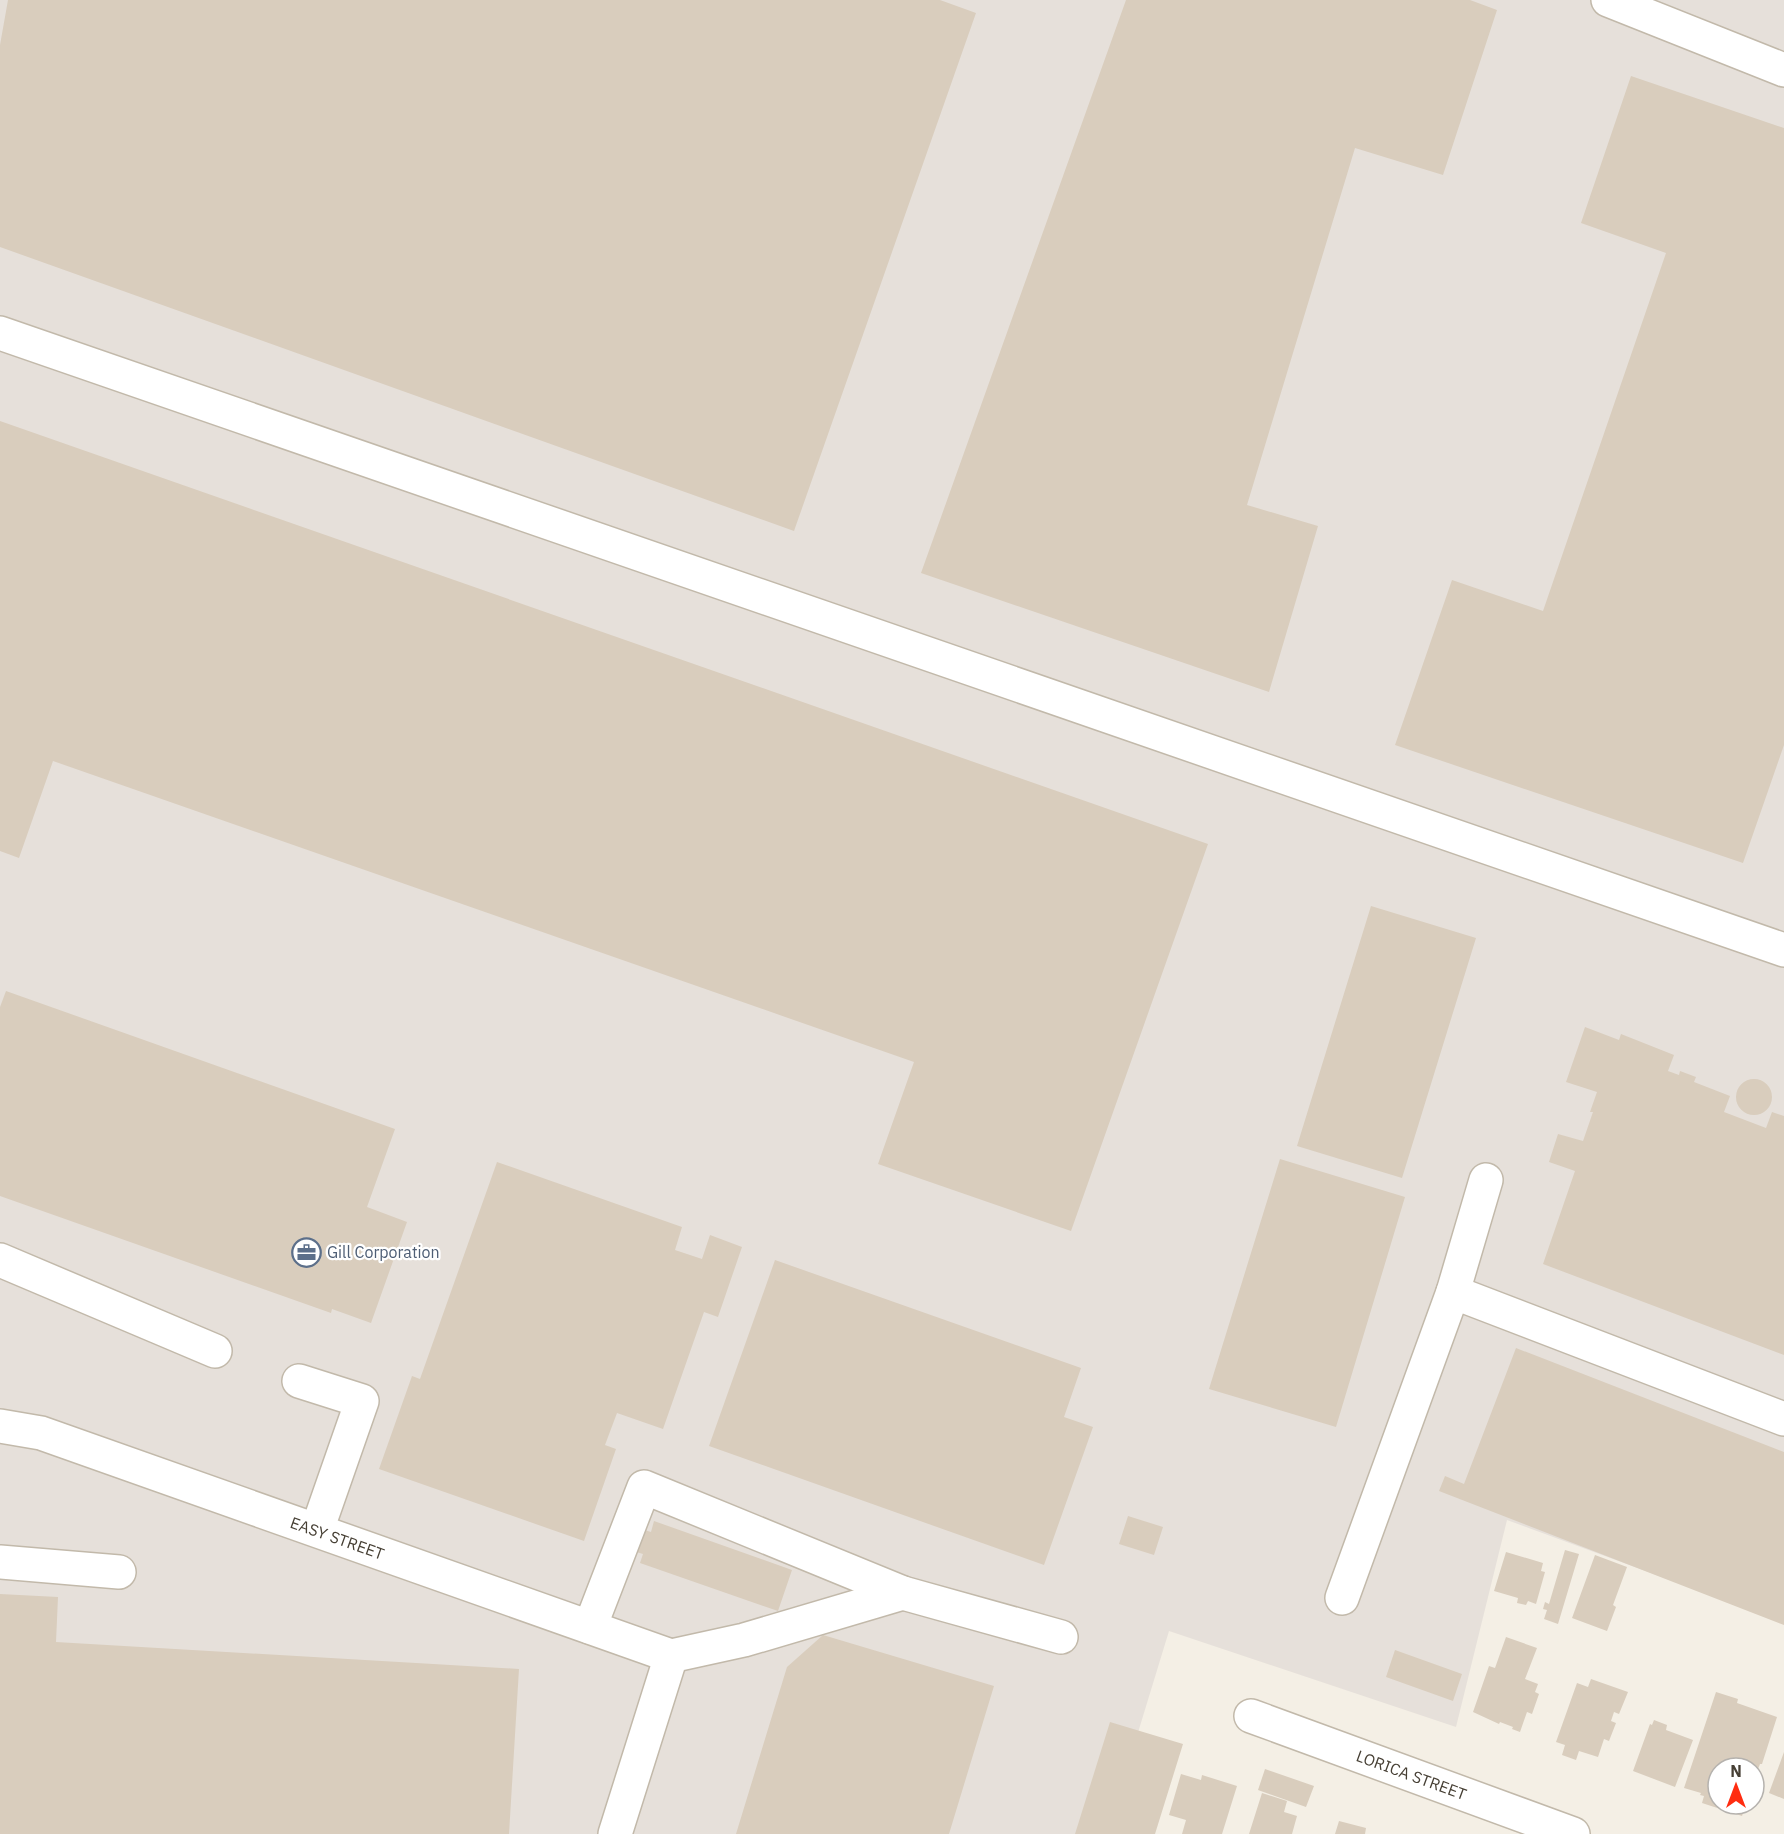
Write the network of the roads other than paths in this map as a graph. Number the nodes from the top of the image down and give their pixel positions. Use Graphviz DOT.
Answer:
graph roads {
  1 [pos="1608,0"];
  2 [pos="1784,70"];
  3 [pos="0,333"];
  4 [pos="1784,950"];
  5 [pos="1486,1180"];
  6 [pos="0,1260"];
  7 [pos="1453,1292"];
  8 [pos="215,1351"];
  9 [pos="300,1381"];
  10 [pos="1784,1419"];
  11 [pos="0,1426"];
  12 [pos="317,1530"];
  13 [pos="0,1562"];
  14 [pos="119,1572"];
  15 [pos="903,1593"];
  16 [pos="1342,1598"];
  17 [pos="590,1627"];
  18 [pos="1061,1637"];
  19 [pos="671,1656"];
  20 [pos="1251,1716"];
  21 [pos="615,1834"];
  22 [pos="1573,1834"];
  1 -- 2 [label="street"];
  3 -- 4 [label="street"];
  5 -- 7 [label="street"];
  6 -- 8 [label="street"];
  7 -- 10 [label="street"];
  7 -- 16 [label="street"];
  9 -- 12 [label="street"];
  11 -- 12 [label="street, EASY STREET"];
  12 -- 17 [label="street, EASY STREET"];
  13 -- 14 [label="street"];
  15 -- 17 [label="street"];
  15 -- 18 [label="street"];
  15 -- 19 [label="street"];
  17 -- 19 [label="street, EASY STREET"];
  19 -- 21 [label="street"];
  20 -- 22 [label="street, LORICA STREET"];
}
